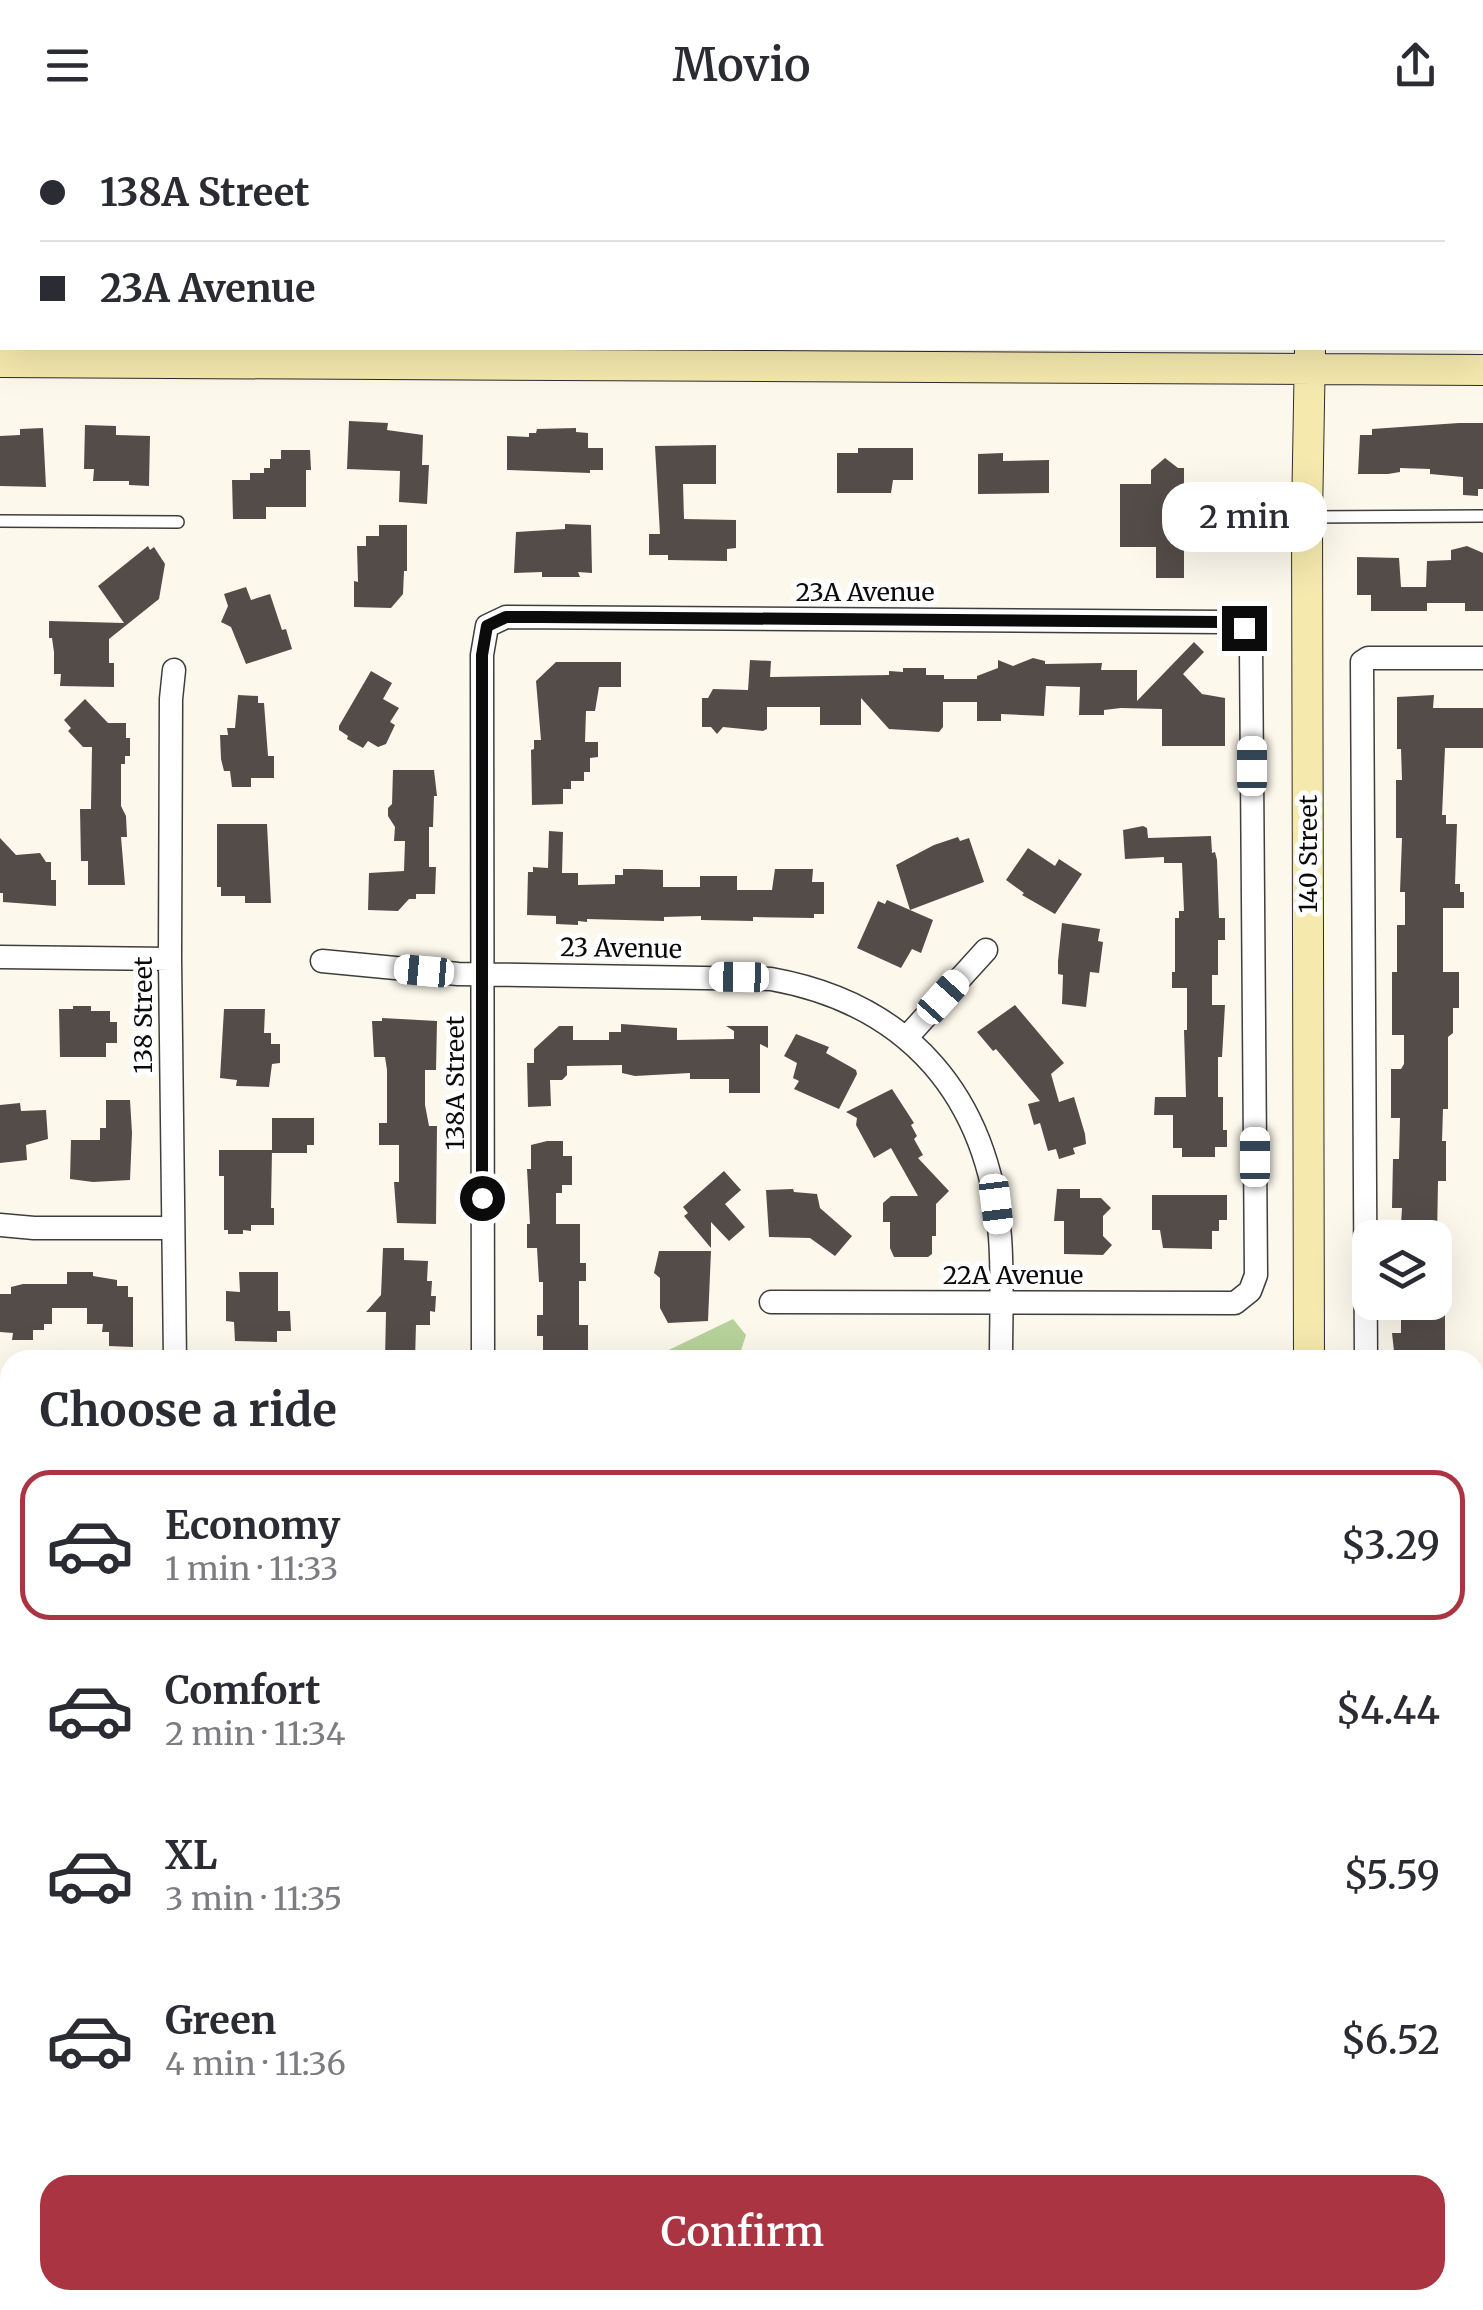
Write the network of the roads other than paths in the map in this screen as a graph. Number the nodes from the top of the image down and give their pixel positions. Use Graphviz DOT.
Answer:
graph roads {
  1 [pos="735,356"];
  2 [pos="1310,358"];
  3 [pos="0,362"];
  4 [pos="1483,370"];
  5 [pos="1483,516"];
  6 [pos="1307,517"];
  7 [pos="0,521"];
  8 [pos="178,522"];
  9 [pos="487,626"];
  10 [pos="1483,658"];
  11 [pos="174,670"];
  12 [pos="986,950"];
  13 [pos="0,958"];
  14 [pos="170,958"];
  15 [pos="322,960"];
  16 [pos="482,974"];
  17 [pos="907,1037"];
  18 [pos="0,1225"];
  19 [pos="171,1228"];
  20 [pos="1250,1291"];
  21 [pos="771,1302"];
  22 [pos="1000,1302"];
  23 [pos="174,1350"];
  24 [pos="483,1350"];
  25 [pos="1001,1350"];
  26 [pos="1309,1350"];
  27 [pos="1366,1350"];
  1 -- 2 [label="main road"];
  1 -- 3 [label="main road"];
  2 -- 4 [label="main road"];
  2 -- 6 [label="main road, 140 Street"];
  5 -- 6 [label="lane"];
  6 -- 26 [label="main road, 140 Street"];
  7 -- 8 [label="lane"];
  9 -- 16 [label="street, 138A Street"];
  9 -- 20 [label="street, 23A Avenue"];
  10 -- 27 [label="street"];
  11 -- 14 [label="street, 138 Street"];
  12 -- 17 [label="street"];
  13 -- 14 [label="street"];
  14 -- 19 [label="street, 138 Street"];
  15 -- 16 [label="street, 23 Avenue"];
  16 -- 17 [label="street, 23 Avenue"];
  16 -- 24 [label="street, 138A Street"];
  17 -- 22 [label="street, 23 Avenue"];
  18 -- 19 [label="street"];
  19 -- 23 [label="street, 138 Street"];
  20 -- 22 [label="street, 22A Avenue"];
  21 -- 22 [label="street, 22A Avenue"];
  22 -- 25 [label="street, 23 Avenue"];
}
